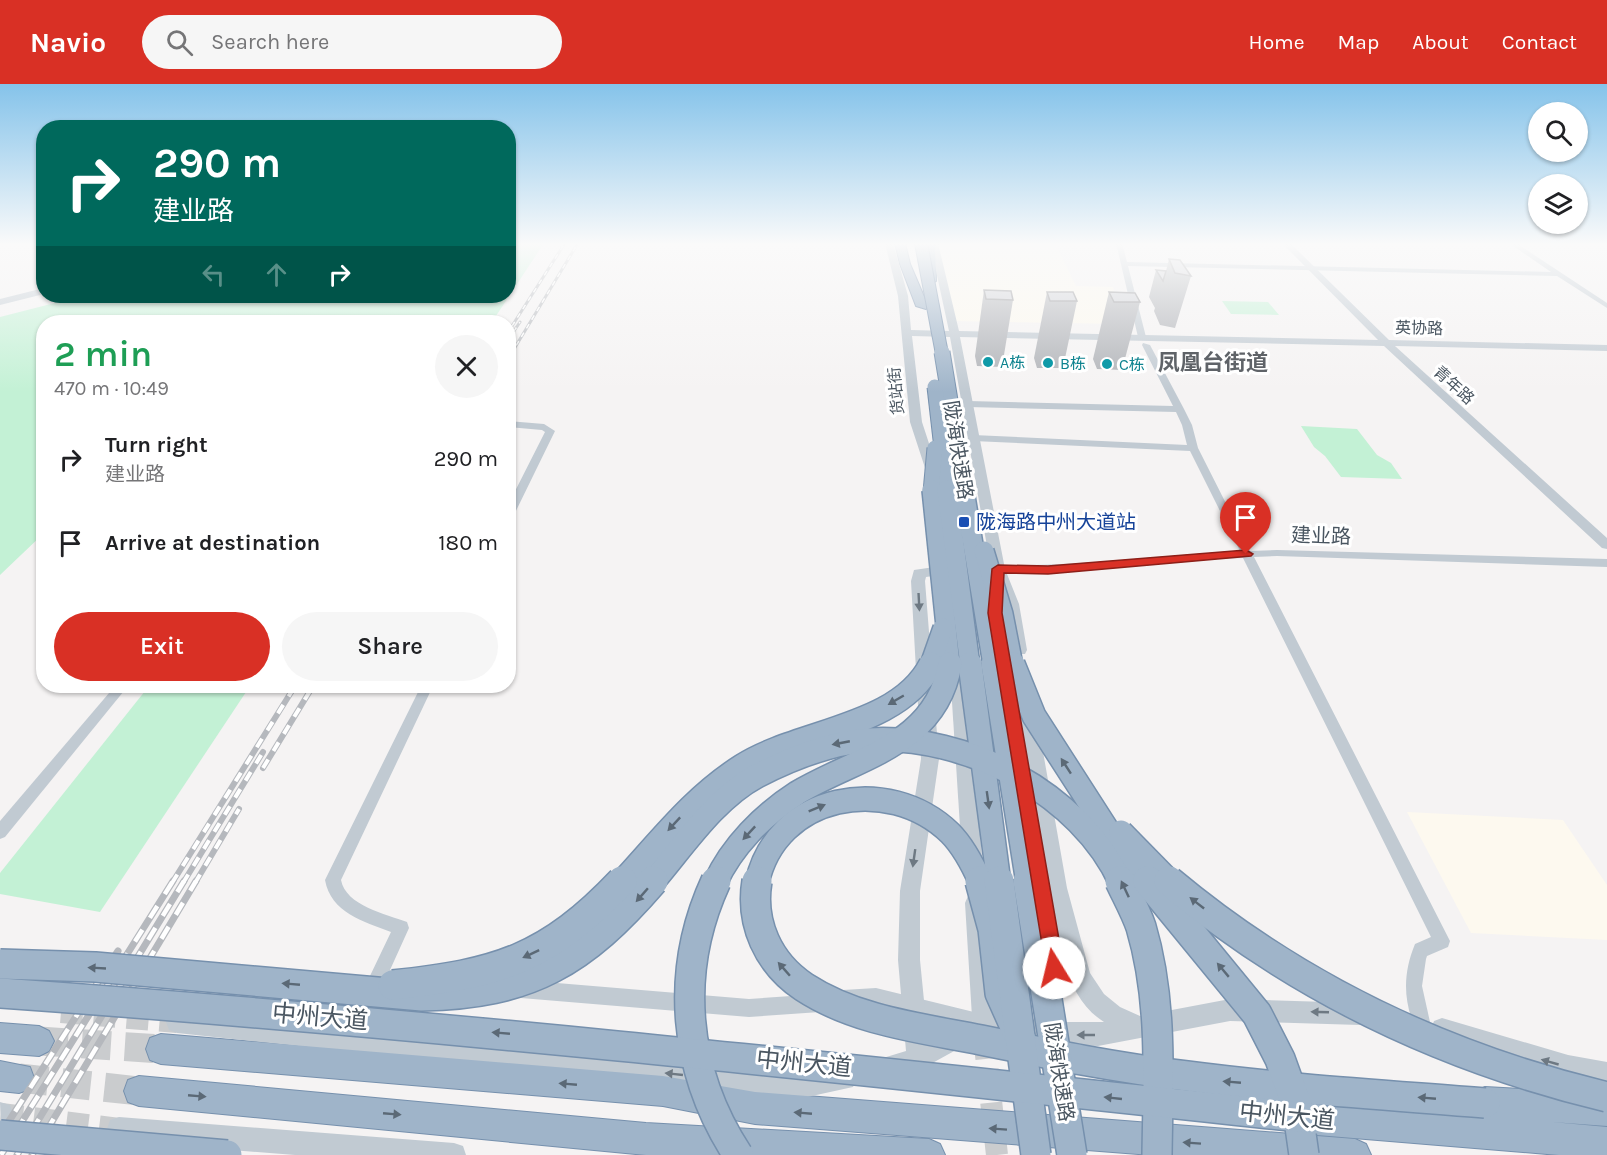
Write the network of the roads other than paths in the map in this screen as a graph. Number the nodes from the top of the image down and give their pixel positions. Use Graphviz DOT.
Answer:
graph roads {
  1 [pos="36,293"];
  2 [pos="902,293"];
  3 [pos="917,293"];
  4 [pos="920,293"];
  5 [pos="932,293"];
  6 [pos="944,293"];
  7 [pos="1132,293"];
  8 [pos="1339,293"];
  9 [pos="1587,293"];
  10 [pos="0,302"];
  11 [pos="922,306"];
  12 [pos="1607,306"];
  13 [pos="908,337"];
  14 [pos="955,338"];
  15 [pos="1144,341"];
  16 [pos="1393,346"];
  17 [pos="1607,348"];
  18 [pos="1607,355"];
  19 [pos="968,404"];
  20 [pos="1180,409"];
  21 [pos="939,418"];
  22 [pos="516,425"];
  23 [pos="973,438"];
  24 [pos="1193,448"];
  25 [pos="516,501"];
  26 [pos="967,504"];
  27 [pos="1607,536"];
  28 [pos="1607,545"];
  29 [pos="1246,554"];
  30 [pos="1607,563"];
  31 [pos="998,569"];
  32 [pos="948,570"];
  33 [pos="946,617"];
  34 [pos="116,693"];
  35 [pos="424,693"];
  36 [pos="1086,796"];
  37 [pos="0,832"];
  38 [pos="0,964"];
  39 [pos="335,987"];
  40 [pos="0,993"];
  41 [pos="911,1006"];
  42 [pos="0,1007"];
  43 [pos="61,1012"];
  44 [pos="1062,1015"];
  45 [pos="982,1018"];
  46 [pos="177,1022"];
  47 [pos="1421,1022"];
  48 [pos="1137,1026"];
  49 [pos="0,1038"];
  50 [pos="1021,1040"];
  51 [pos="39,1041"];
  52 [pos="161,1049"];
  53 [pos="918,1059"];
  54 [pos="1607,1074"];
  55 [pos="798,1087"];
  56 [pos="139,1091"];
  57 [pos="663,1091"];
  58 [pos="1607,1097"];
  59 [pos="1607,1110"];
  60 [pos="119,1130"];
  61 [pos="0,1135"];
  62 [pos="646,1139"];
  63 [pos="1607,1143"];
  64 [pos="227,1155"];
  65 [pos="454,1155"];
  66 [pos="684,1155"];
  67 [pos="738,1155"];
  68 [pos="929,1155"];
  69 [pos="1036,1155"];
  70 [pos="1072,1155"];
  71 [pos="1157,1155"];
  72 [pos="1304,1155"];
  73 [pos="1355,1155"];
  1 -- 10 [label="street"];
  2 -- 13 [label="street, 货站街"];
  3 -- 11 [label="highway"];
  4 -- 11 [label="highway, 陇海快速路"];
  5 -- 26 [label="highway, 陇海快速路, bridge"];
  6 -- 14 [label="street"];
  7 -- 15 [label="street"];
  8 -- 16 [label="street, 青年路"];
  9 -- 12 [label="street"];
  11 -- 21 [label="highway, 陇海快速路, bridge"];
  13 -- 14 [label="street, 英协路"];
  13 -- 32 [label="street, 货站街"];
  14 -- 15 [label="street, 英协路"];
  14 -- 19 [label="street"];
  15 -- 16 [label="street, 英协路"];
  15 -- 20 [label="street"];
  16 -- 17 [label="street, 英协路"];
  16 -- 18 [label="street, 英协路"];
  16 -- 27 [label="street, 青年路"];
  16 -- 28 [label="street, 青年路"];
  19 -- 20 [label="street"];
  19 -- 23 [label="street"];
  20 -- 24 [label="street"];
  21 -- 33 [label="highway, bridge"];
  21 -- 50 [label="highway, 陇海快速路, one-way, bridge"];
  22 -- 25 [label="street"];
  23 -- 24 [label="street"];
  23 -- 31 [label="street"];
  24 -- 29 [label="street"];
  36 -- 26 [label="highway, one-way, bridge"];
  26 -- 70 [label="highway, 陇海快速路, bridge"];
  29 -- 30 [label="street, 建业路"];
  29 -- 31 [label="street, 建业路"];
  29 -- 47 [label="street"];
  31 -- 44 [label="street"];
  31 -- 48 [label="street"];
  32 -- 41 [label="street, one-way"];
  32 -- 45 [label="street, 货站街"];
  33 -- 39 [label="highway, one-way, bridge"];
  33 -- 67 [label="highway, one-way, bridge"];
  34 -- 37 [label="street"];
  35 -- 41 [label="street"];
  58 -- 36 [label="highway, one-way, bridge"];
  72 -- 36 [label="highway, one-way, bridge"];
  39 -- 38 [label="highway, one-way, bridge"];
  71 -- 39 [label="highway, one-way, bridge"];
  63 -- 40 [label="highway, 中州大道, one-way, bridge"];
  41 -- 45 [label="street"];
  41 -- 53 [label="street"];
  42 -- 43 [label="street"];
  48 -- 45 [label="street, one-way"];
  45 -- 53 [label="street"];
  55 -- 46 [label="street, one-way"];
  47 -- 48 [label="street, one-way"];
  54 -- 47 [label="street, one-way"];
  49 -- 51 [label="highway"];
  59 -- 50 [label="highway, one-way, bridge"];
  50 -- 69 [label="highway, 陇海快速路, bridge"];
  57 -- 52 [label="highway, 中州大道, one-way"];
  53 -- 55 [label="street"];
  55 -- 57 [label="street"];
  56 -- 62 [label="highway, one-way"];
  73 -- 57 [label="highway, 中州大道, one-way"];
  60 -- 65 [label="street"];
  61 -- 64 [label="highway, bridge"];
  62 -- 66 [label="street"];
  62 -- 68 [label="highway"];
}
